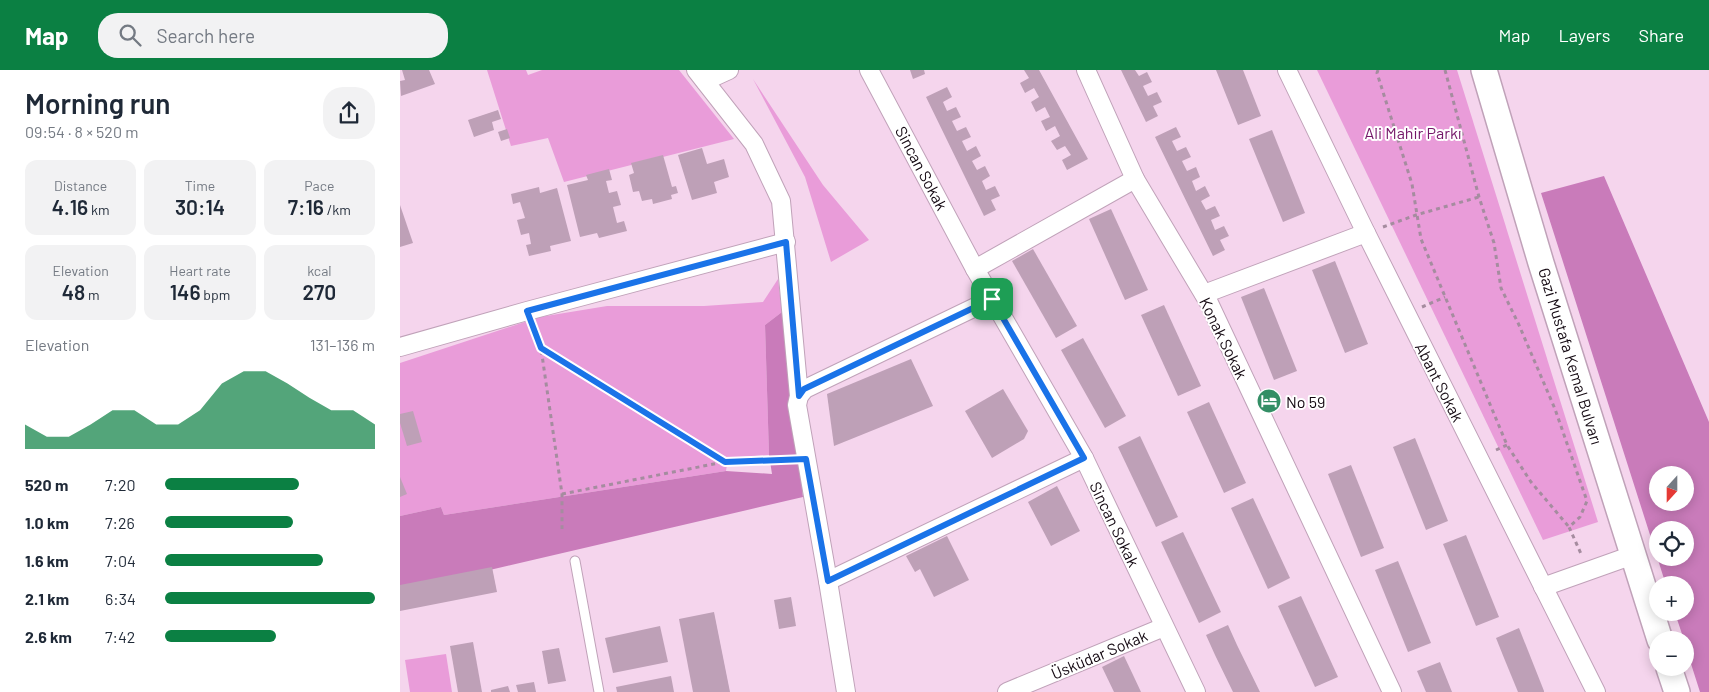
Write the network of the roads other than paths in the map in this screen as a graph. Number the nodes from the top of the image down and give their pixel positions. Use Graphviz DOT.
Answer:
graph roads {
  1 [pos="729,70"];
  2 [pos="869,70"];
  3 [pos="1086,70"];
  4 [pos="1287,70"];
  5 [pos="1484,70"];
  6 [pos="700,75"];
  7 [pos="1135,179"];
  8 [pos="1366,233"];
  9 [pos="786,242"];
  10 [pos="975,269"];
  11 [pos="1204,294"];
  12 [pos="992,299"];
  13 [pos="400,347"];
  14 [pos="799,396"];
  15 [pos="1084,458"];
  16 [pos="1633,555"];
  17 [pos="575,561"];
  18 [pos="828,581"];
  19 [pos="1543,587"];
  20 [pos="1164,627"];
  21 [pos="1657,631"];
  22 [pos="1672,676"];
  23 [pos="599,692"];
  24 [pos="846,692"];
  25 [pos="1007,692"];
  26 [pos="1196,692"];
  27 [pos="1392,692"];
  28 [pos="1596,692"];
  29 [pos="1677,692"];
  1 -- 6 [label="street"];
  2 -- 10 [label="street, Sincan Sokak"];
  3 -- 7 [label="street, Konak Sokak"];
  4 -- 8 [label="street, Abant Sokak"];
  5 -- 16 [label="main road, Gazi Mustafa Kemal Bulvarı"];
  6 -- 9 [label="street"];
  7 -- 10 [label="street"];
  7 -- 11 [label="street, Konak Sokak"];
  8 -- 11 [label="street"];
  8 -- 19 [label="street, Abant Sokak"];
  9 -- 13 [label="street"];
  9 -- 14 [label="street"];
  10 -- 12 [label="street, Sincan Sokak"];
  11 -- 27 [label="street, Konak Sokak"];
  12 -- 14 [label="street"];
  12 -- 15 [label="street, Sincan Sokak"];
  14 -- 18 [label="street"];
  15 -- 18 [label="street"];
  15 -- 20 [label="street, Sincan Sokak"];
  16 -- 19 [label="street"];
  16 -- 21 [label="main road, Gazi Mustafa Kemal Bulvarı"];
  17 -- 23 [label="lane"];
  18 -- 24 [label="street"];
  19 -- 28 [label="street, Abant Sokak"];
  20 -- 25 [label="street, Üsküdar Sokak"];
  20 -- 26 [label="street, Sincan Sokak"];
  22 -- 29 [label="main road"];
}
